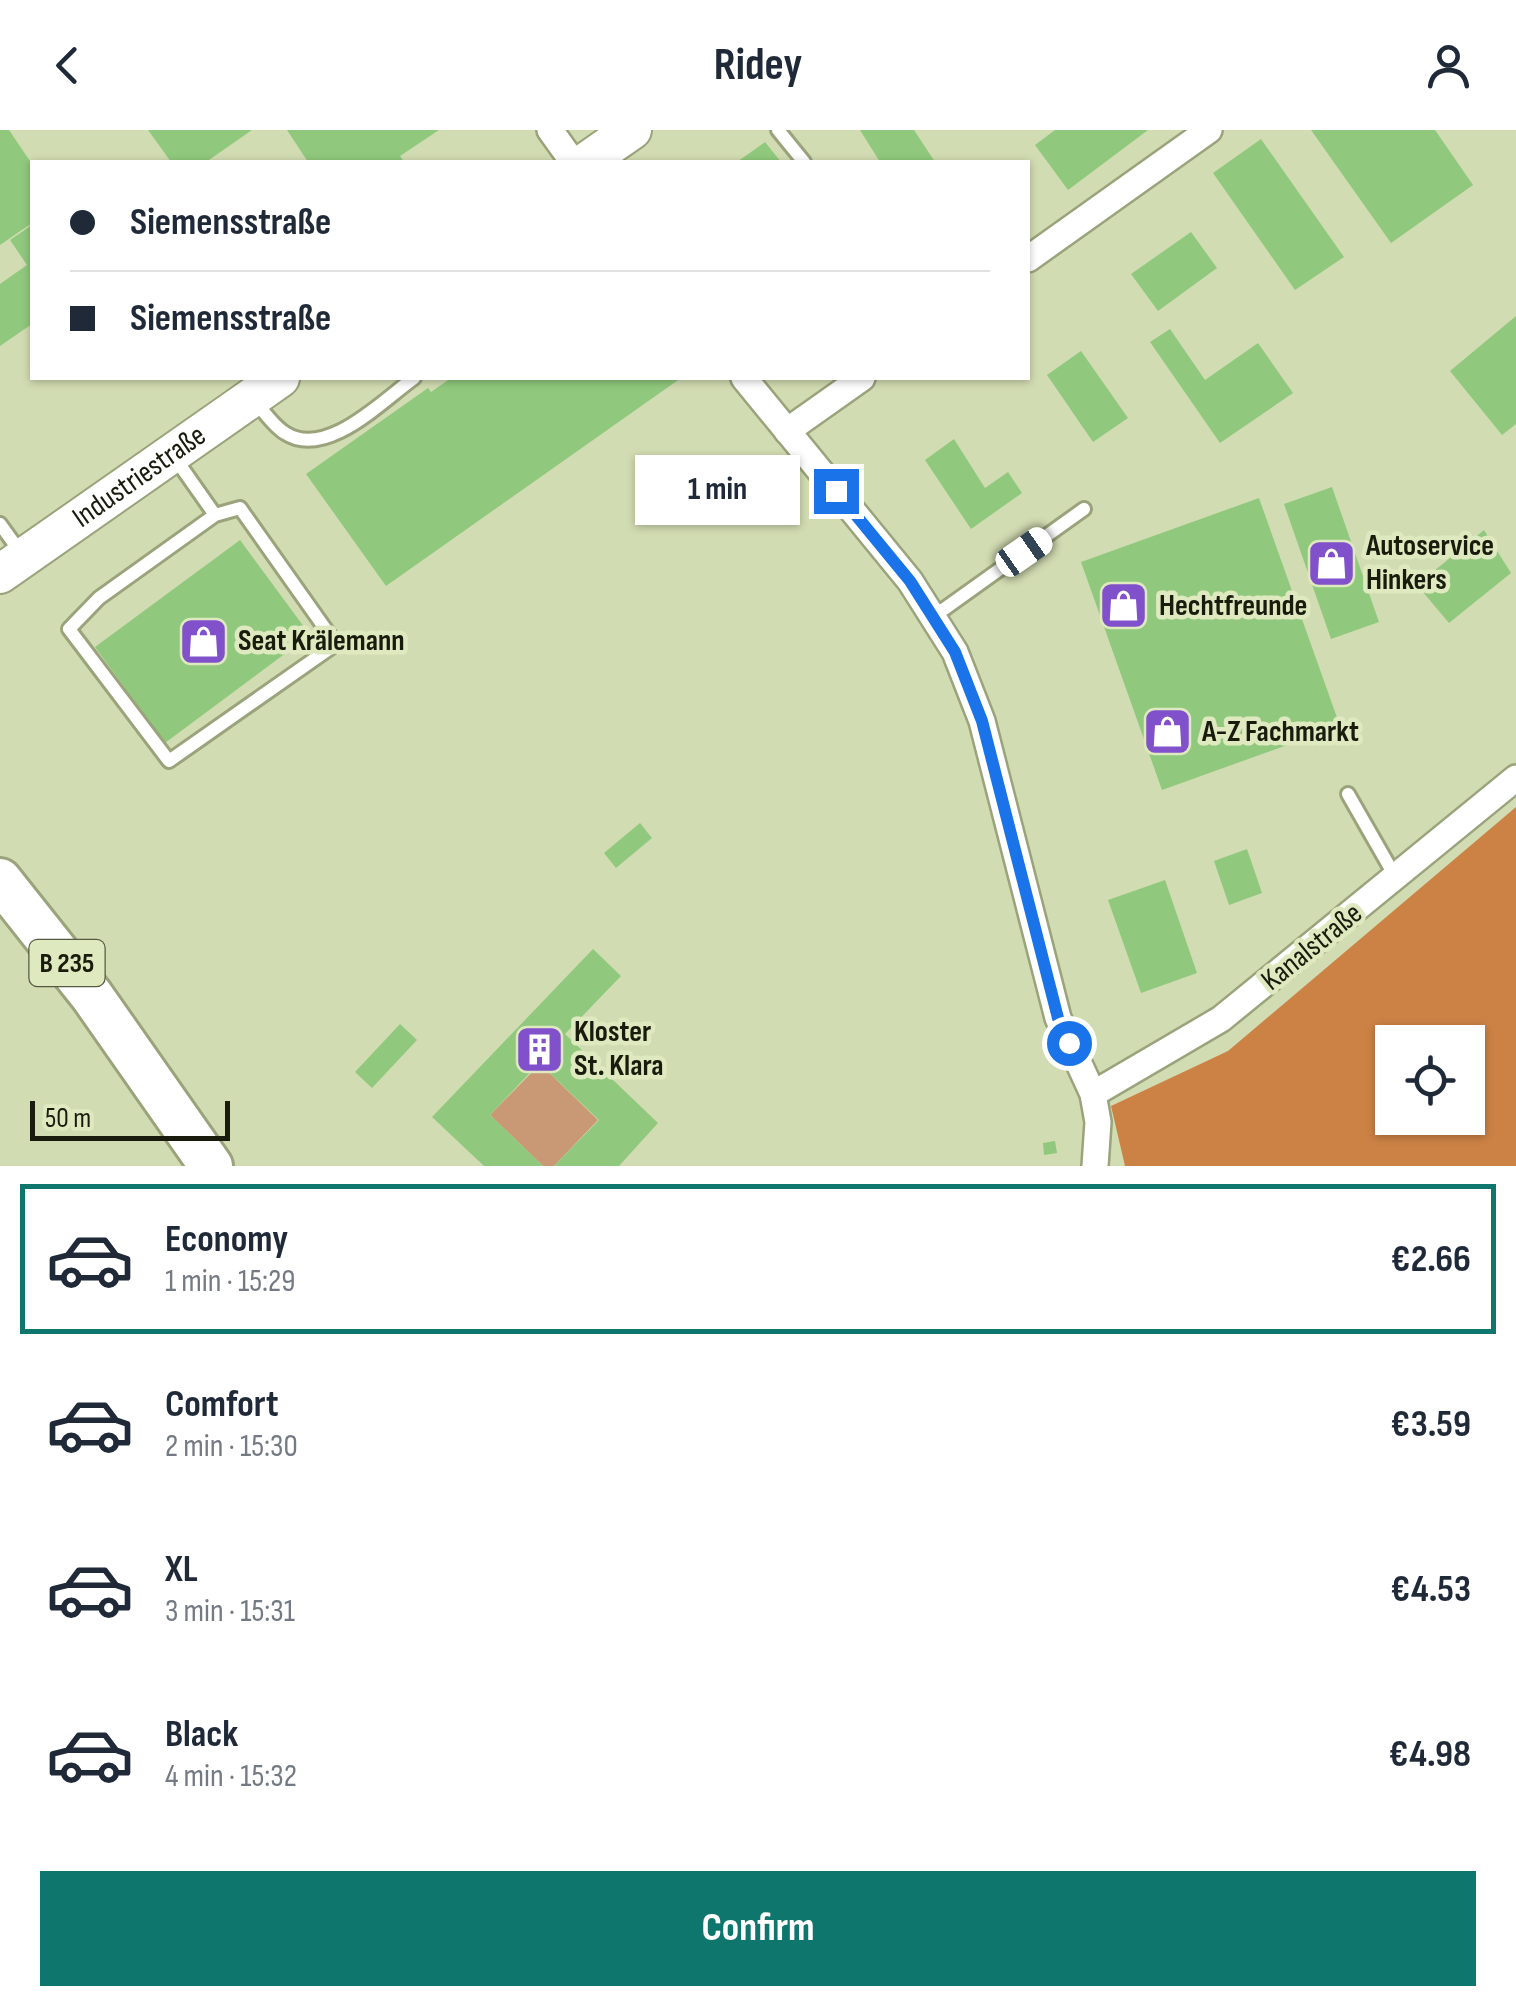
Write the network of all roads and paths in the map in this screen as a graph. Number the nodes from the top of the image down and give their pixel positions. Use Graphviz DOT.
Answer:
graph roads {
  1 [pos="550,130"];
  2 [pos="632,130"];
  3 [pos="778,130"];
  4 [pos="1209,130"];
  5 [pos="572,160"];
  6 [pos="589,160"];
  7 [pos="802,160"];
  8 [pos="1030,258"];
  9 [pos="411,380"];
  10 [pos="746,380"];
  11 [pos="859,380"];
  12 [pos="266,388"];
  13 [pos="787,431"];
  14 [pos="172,454"];
  15 [pos="1084,508"];
  16 [pos="215,515"];
  17 [pos="0,524"];
  18 [pos="12,566"];
  19 [pos="932,616"];
  20 [pos="1516,778"];
  21 [pos="1348,794"];
  22 [pos="1396,878"];
  23 [pos="0,880"];
  24 [pos="1093,1094"];
  25 [pos="211,1166"];
  26 [pos="1096,1166"];
  1 -- 5 [label="street"];
  2 -- 6 [label="street"];
  3 -- 7 [label="lane"];
  4 -- 8 [label="street"];
  9 -- 12 [label="lane"];
  10 -- 13 [label="street"];
  11 -- 13 [label="street"];
  12 -- 14 [label="street, Industriestraße"];
  13 -- 19 [label="street"];
  14 -- 16 [label="lane"];
  14 -- 18 [label="street, Industriestraße"];
  15 -- 19 [label="lane"];
  16 -- 16 [label="lane"];
  17 -- 18 [label="lane"];
  19 -- 24 [label="street"];
  20 -- 22 [label="street, Kanalstraße"];
  21 -- 22 [label="lane"];
  22 -- 24 [label="street, Kanalstraße"];
  23 -- 25 [label="main road, B 235"];
  24 -- 26 [label="street"];
}
